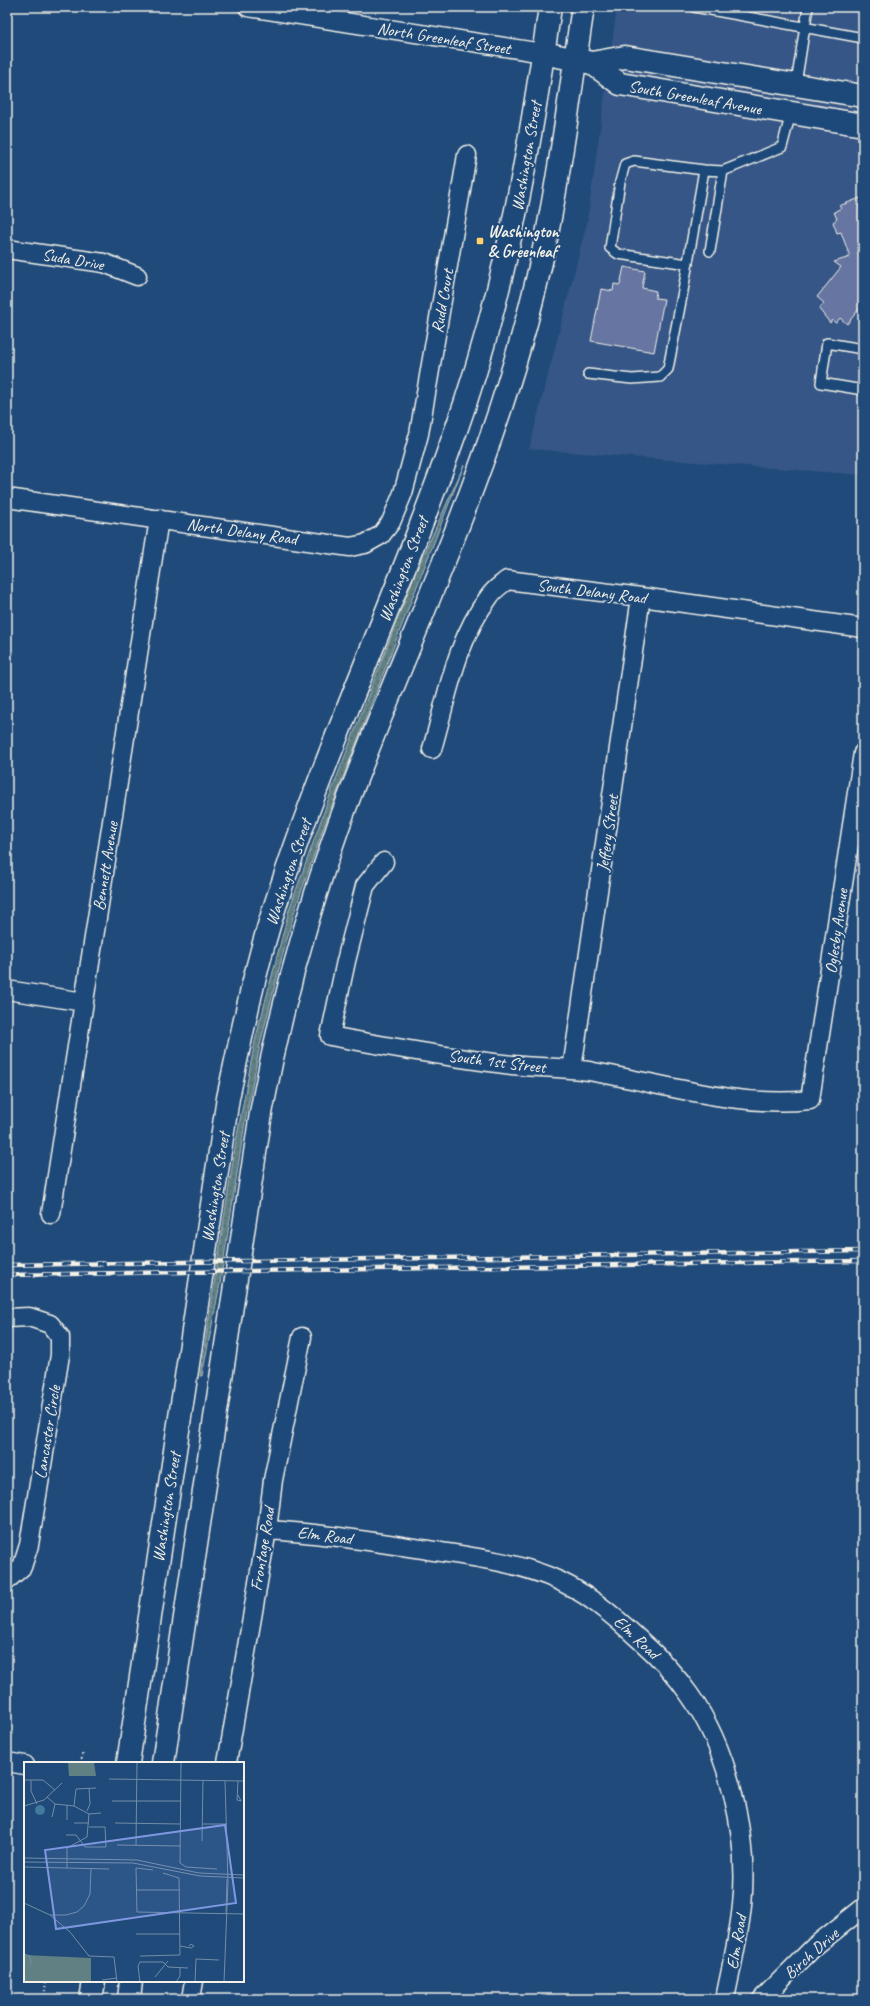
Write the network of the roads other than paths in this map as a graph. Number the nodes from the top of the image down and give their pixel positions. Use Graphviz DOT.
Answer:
graph roads {
  1 [pos="248,7"];
  2 [pos="550,7"];
  3 [pos="583,7"];
  4 [pos="694,7"];
  5 [pos="808,7"];
  6 [pos="292,10"];
  7 [pos="805,26"];
  8 [pos="863,38"];
  9 [pos="544,53"];
  10 [pos="584,61"];
  11 [pos="796,84"];
  12 [pos="863,96"];
  13 [pos="791,113"];
  14 [pos="863,125"];
  15 [pos="468,155"];
  16 [pos="704,170"];
  17 [pos="724,171"];
  18 [pos="7,249"];
  19 [pos="710,251"];
  20 [pos="688,264"];
  21 [pos="137,276"];
  22 [pos="863,348"];
  23 [pos="588,374"];
  24 [pos="863,390"];
  25 [pos="416,448"];
  26 [pos="7,498"];
  27 [pos="159,519"];
  28 [pos="641,597"];
  29 [pos="863,628"];
  30 [pos="432,749"];
  31 [pos="863,753"];
  32 [pos="384,862"];
  33 [pos="7,990"];
  34 [pos="84,1002"];
  35 [pos="816,1062"];
  36 [pos="572,1070"];
  37 [pos="51,1214"];
  38 [pos="7,1318"];
  39 [pos="302,1337"];
  40 [pos="267,1530"];
  41 [pos="7,1580"];
  42 [pos="7,1762"];
  43 [pos="128,1762"];
  44 [pos="163,1762"];
  45 [pos="227,1762"];
  46 [pos="24,1765"];
  47 [pos="863,1908"];
  48 [pos="94,1982"];
  49 [pos="131,1982"];
  50 [pos="194,1982"];
  51 [pos="91,1999"];
  52 [pos="129,1999"];
  53 [pos="191,1999"];
  54 [pos="725,1999"];
  55 [pos="762,1999"];
  1 -- 6 [label="street, North Greenleaf Street"];
  2 -- 9 [label="main road, Washington Street"];
  3 -- 10 [label="main road, Washington Street"];
  4 -- 7 [label="lane"];
  5 -- 7 [label="lane"];
  6 -- 9 [label="street, North Greenleaf Street"];
  7 -- 8 [label="lane"];
  7 -- 11 [label="lane"];
  9 -- 10 [label="main road, North Greenleaf Street"];
  9 -- 43 [label="main road, Washington Street"];
  10 -- 11 [label="main road, South Greenleaf Avenue"];
  10 -- 13 [label="main road, South Greenleaf Avenue"];
  10 -- 44 [label="main road, Washington Street"];
  11 -- 12 [label="main road, South Greenleaf Avenue"];
  13 -- 14 [label="main road, South Greenleaf Avenue"];
  13 -- 17 [label="lane"];
  15 -- 25 [label="street, Rudd Court"];
  16 -- 17 [label="lane"];
  16 -- 20 [label="lane"];
  16 -- 20 [label="lane"];
  17 -- 19 [label="lane"];
  18 -- 21 [label="street, Suda Drive"];
  20 -- 23 [label="lane"];
  22 -- 24 [label="lane"];
  25 -- 27 [label="street, North Delany Road"];
  26 -- 27 [label="street, North Delany Road"];
  27 -- 34 [label="street, Bennett Avenue"];
  28 -- 29 [label="street, South Delany Road"];
  28 -- 30 [label="street, South Delany Road"];
  28 -- 36 [label="street, Jeffery Street"];
  31 -- 35 [label="street, Oglesby Avenue"];
  32 -- 36 [label="street, South 1st Street"];
  33 -- 34 [label="street"];
  34 -- 37 [label="street, Bennett Avenue"];
  35 -- 36 [label="street, South 1st Street"];
  38 -- 41 [label="street, Lancaster Circle"];
  39 -- 40 [label="street, Frontage Road"];
  40 -- 45 [label="street, Frontage Road"];
  40 -- 54 [label="street, Elm Road"];
  42 -- 46 [label="street"];
  47 -- 55 [label="street, Birch Drive"];
  48 -- 51 [label="main road"];
  49 -- 52 [label="main road"];
  50 -- 53 [label="street"];
}
